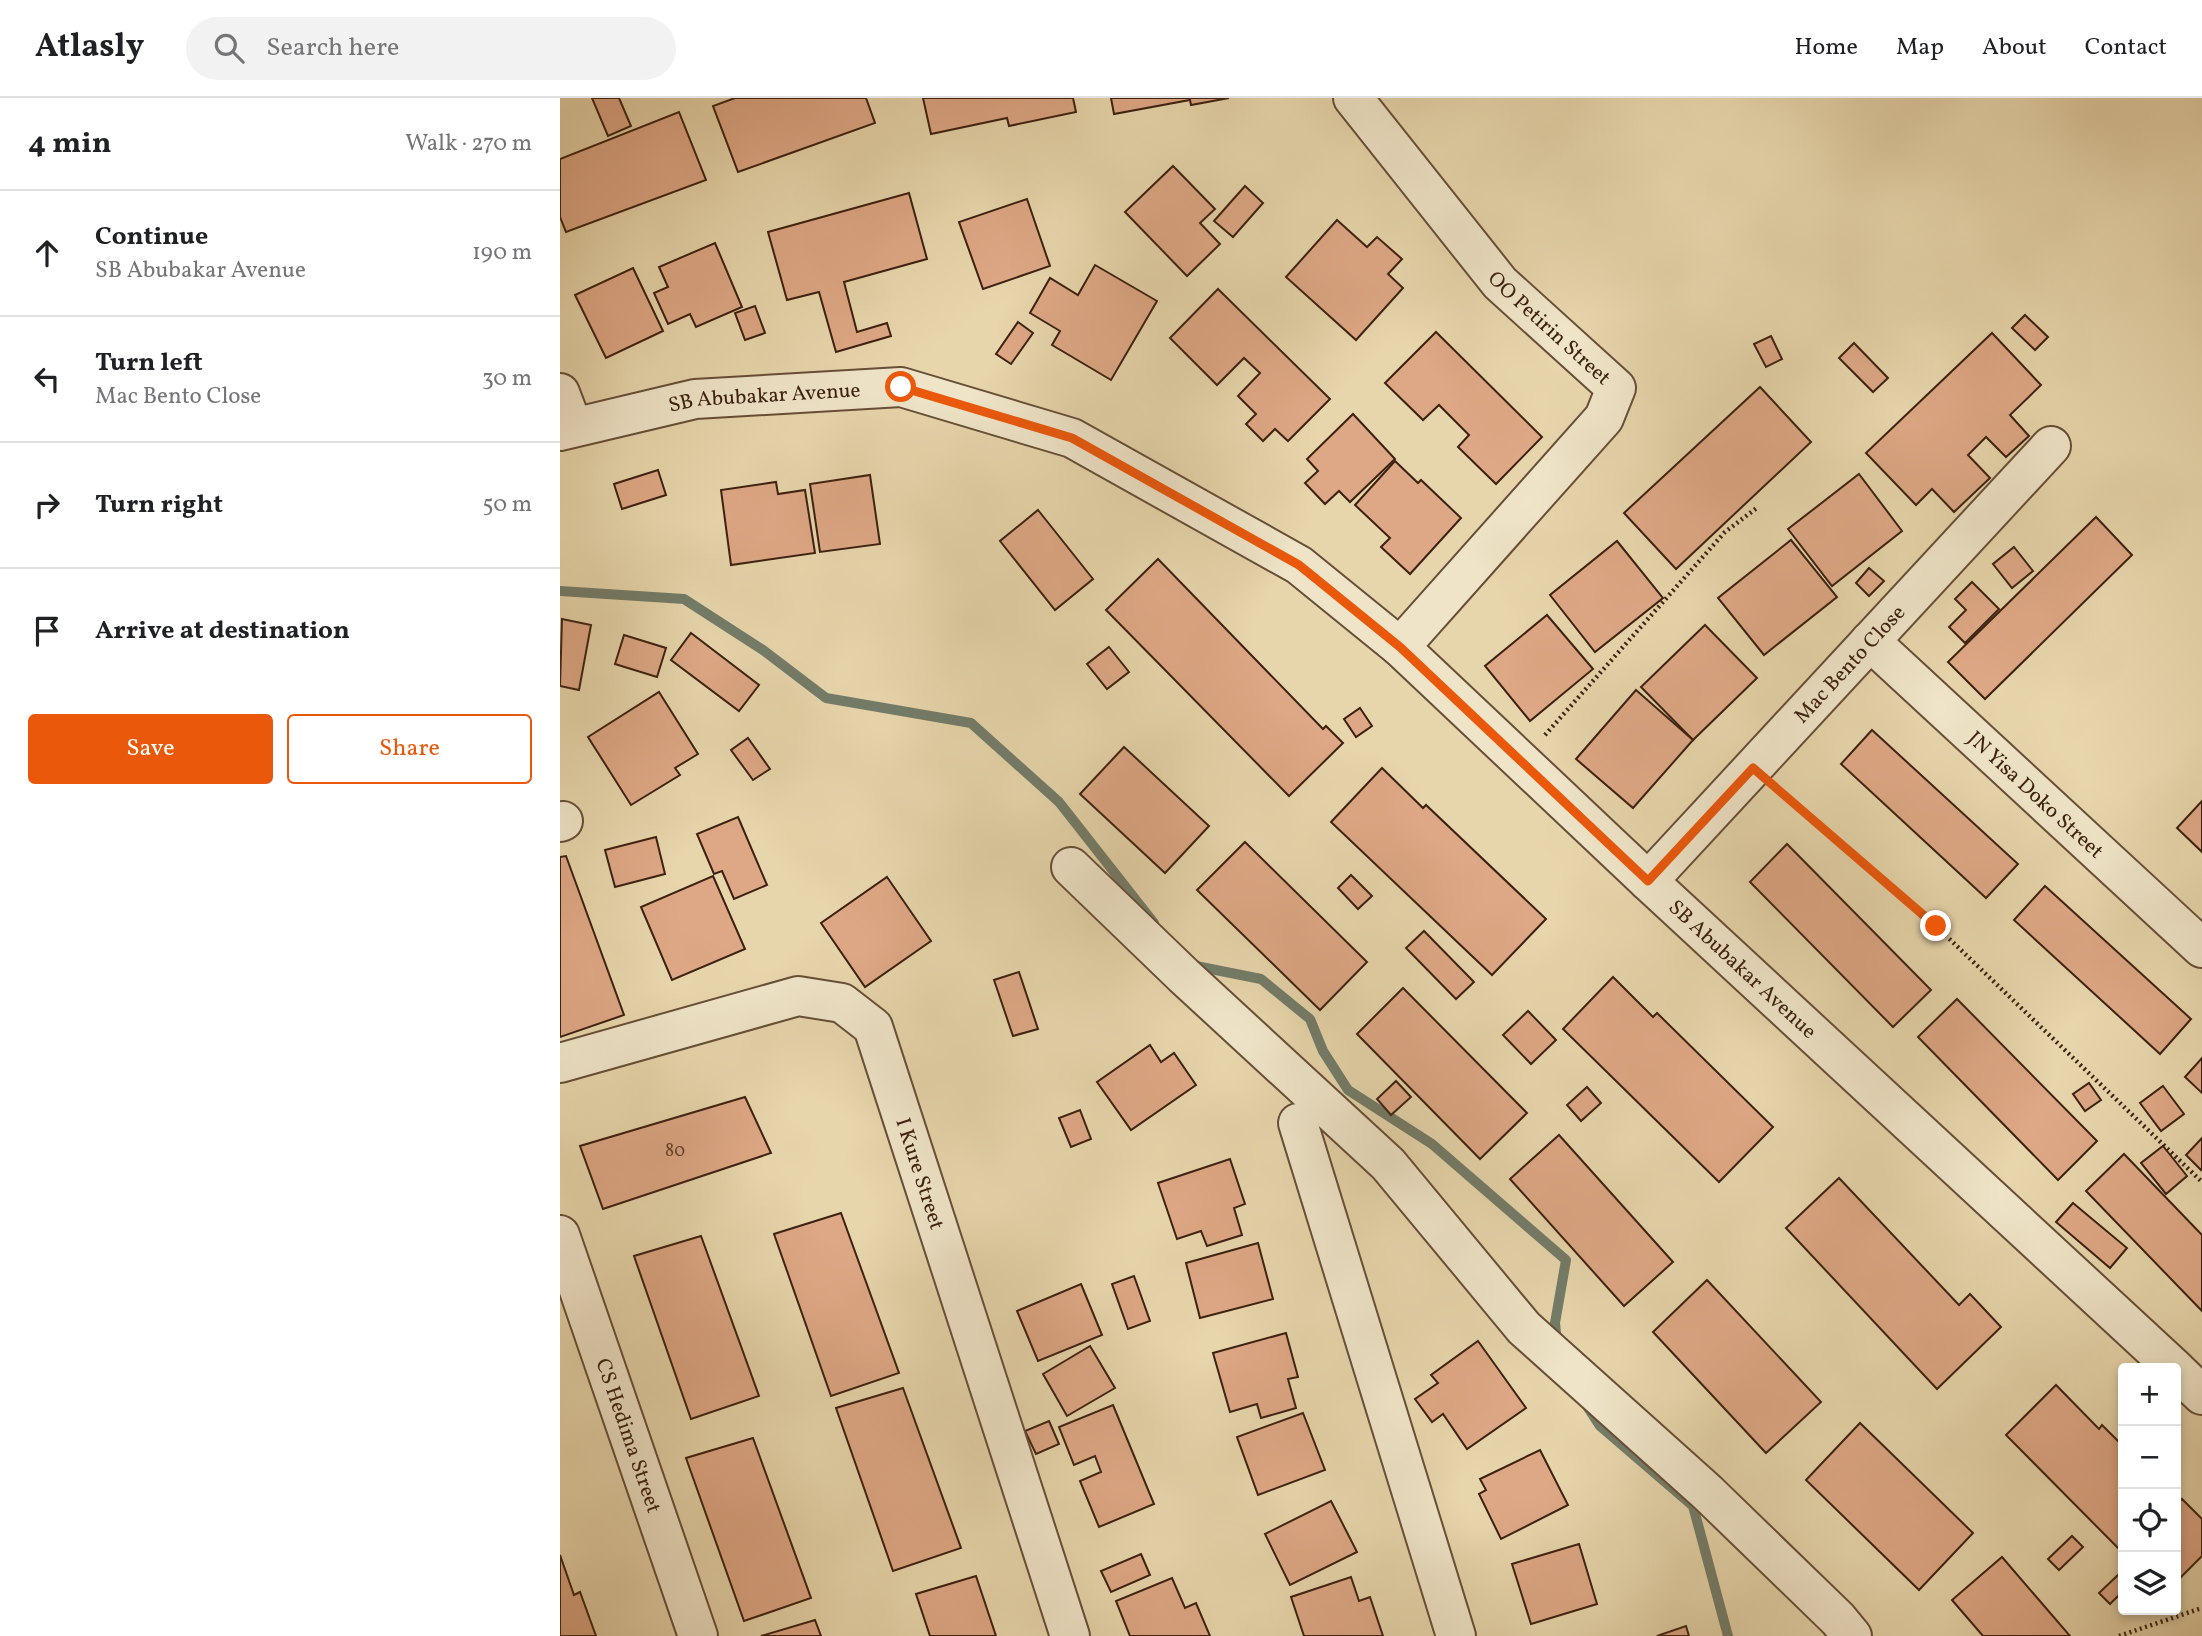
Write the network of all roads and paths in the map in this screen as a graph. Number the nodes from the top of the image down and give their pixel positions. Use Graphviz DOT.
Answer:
graph roads {
  1 [pos="1353,98"];
  2 [pos="564,417"];
  3 [pos="2051,446"];
  4 [pos="1758,506"];
  5 [pos="1871,641"];
  6 [pos="1400,647"];
  7 [pos="1521,762"];
  8 [pos="1753,768"];
  9 [pos="1072,867"];
  10 [pos="1648,881"];
  11 [pos="2202,948"];
  12 [pos="560,1063"];
  13 [pos="1298,1123"];
  14 [pos="2202,1182"];
  15 [pos="560,1235"];
  16 [pos="2169,1363"];
  17 [pos="2181,1375"];
  18 [pos="2202,1395"];
  19 [pos="2202,1608"];
  20 [pos="698,1636"];
  21 [pos="1070,1636"];
  22 [pos="1456,1636"];
  23 [pos="1853,1636"];
  24 [pos="2119,1636"];
  1 -- 6 [label="street, OO Petirin Street"];
  2 -- 6 [label="street, SB Abubakar Avenue"];
  3 -- 5 [label="street, Mac Bento Close"];
  4 -- 7 [label="path"];
  5 -- 8 [label="street, Mac Bento Close"];
  5 -- 11 [label="street, JN Yisa Doko Street"];
  6 -- 7 [label="street, SB Abubakar Avenue"];
  7 -- 10 [label="street, SB Abubakar Avenue"];
  8 -- 10 [label="street, Mac Bento Close"];
  8 -- 14 [label="path"];
  9 -- 23 [label="street"];
  10 -- 16 [label="street, SB Abubakar Avenue"];
  12 -- 21 [label="street, I Kure Street"];
  13 -- 22 [label="street"];
  15 -- 20 [label="street, CS Hedima Street"];
  17 -- 18 [label="street, SB Abubakar Avenue"];
  19 -- 24 [label="path"];
}
